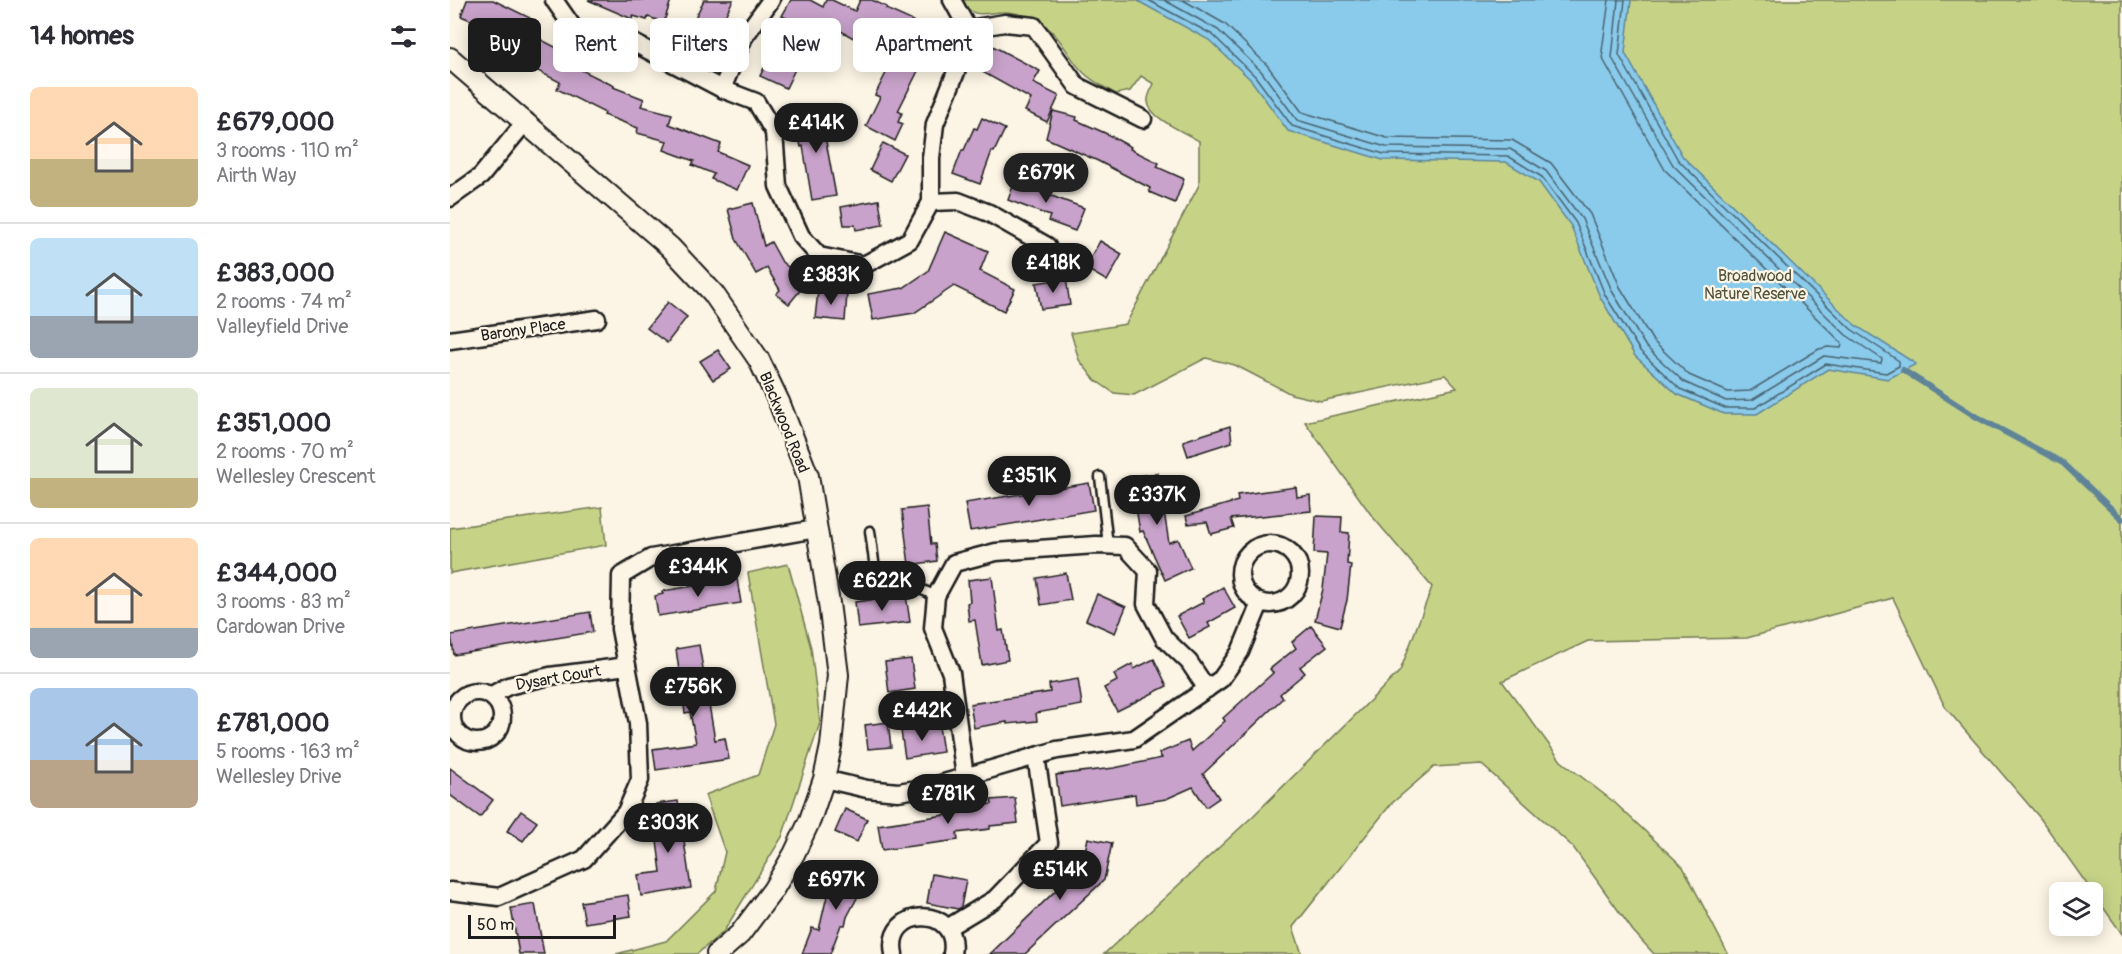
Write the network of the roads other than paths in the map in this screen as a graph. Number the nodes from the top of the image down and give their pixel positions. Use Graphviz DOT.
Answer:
graph roads {
  1 [pos="554,0"];
  2 [pos="771,0"];
  3 [pos="952,0"];
  4 [pos="962,18"];
  5 [pos="993,25"];
  6 [pos="450,58"];
  7 [pos="956,72"];
  8 [pos="722,89"];
  9 [pos="1143,119"];
  10 [pos="526,121"];
  11 [pos="450,198"];
  12 [pos="931,202"];
  13 [pos="1047,246"];
  14 [pos="597,319"];
  15 [pos="450,340"];
  16 [pos="1100,477"];
  17 [pos="816,530"];
  18 [pos="870,531"];
  19 [pos="1108,545"];
  20 [pos="936,597"];
  21 [pos="1260,603"];
  22 [pos="627,666"];
  23 [pos="1207,690"];
  24 [pos="492,695"];
  25 [pos="1036,756"];
  26 [pos="965,777"];
  27 [pos="824,779"];
  28 [pos="450,891"];
  29 [pos="947,928"];
  30 [pos="717,954"];
  31 [pos="894,954"];
  32 [pos="952,954"];
  1 -- 8 [label="street"];
  2 -- 8 [label="street"];
  3 -- 4 [label="street"];
  5 -- 9 [label="street"];
  6 -- 10 [label="street, Blackwood Road"];
  7 -- 12 [label="street"];
  8 -- 12 [label="street"];
  10 -- 11 [label="street"];
  10 -- 17 [label="street, Blackwood Road"];
  12 -- 13 [label="street"];
  14 -- 15 [label="street, Barony Place"];
  16 -- 19 [label="lane"];
  17 -- 22 [label="street"];
  17 -- 27 [label="street, Blackwood Road"];
  18 -- 20 [label="lane"];
  19 -- 20 [label="street"];
  19 -- 23 [label="street"];
  20 -- 26 [label="street"];
  21 -- 23 [label="street"];
  22 -- 24 [label="street, Dysart Court"];
  22 -- 28 [label="street"];
  23 -- 25 [label="street"];
  25 -- 26 [label="street"];
  25 -- 29 [label="street"];
  26 -- 27 [label="street"];
  27 -- 30 [label="street, Blackwood Road"];
  29 -- 31 [label="street"];
  29 -- 32 [label="street"];
}
